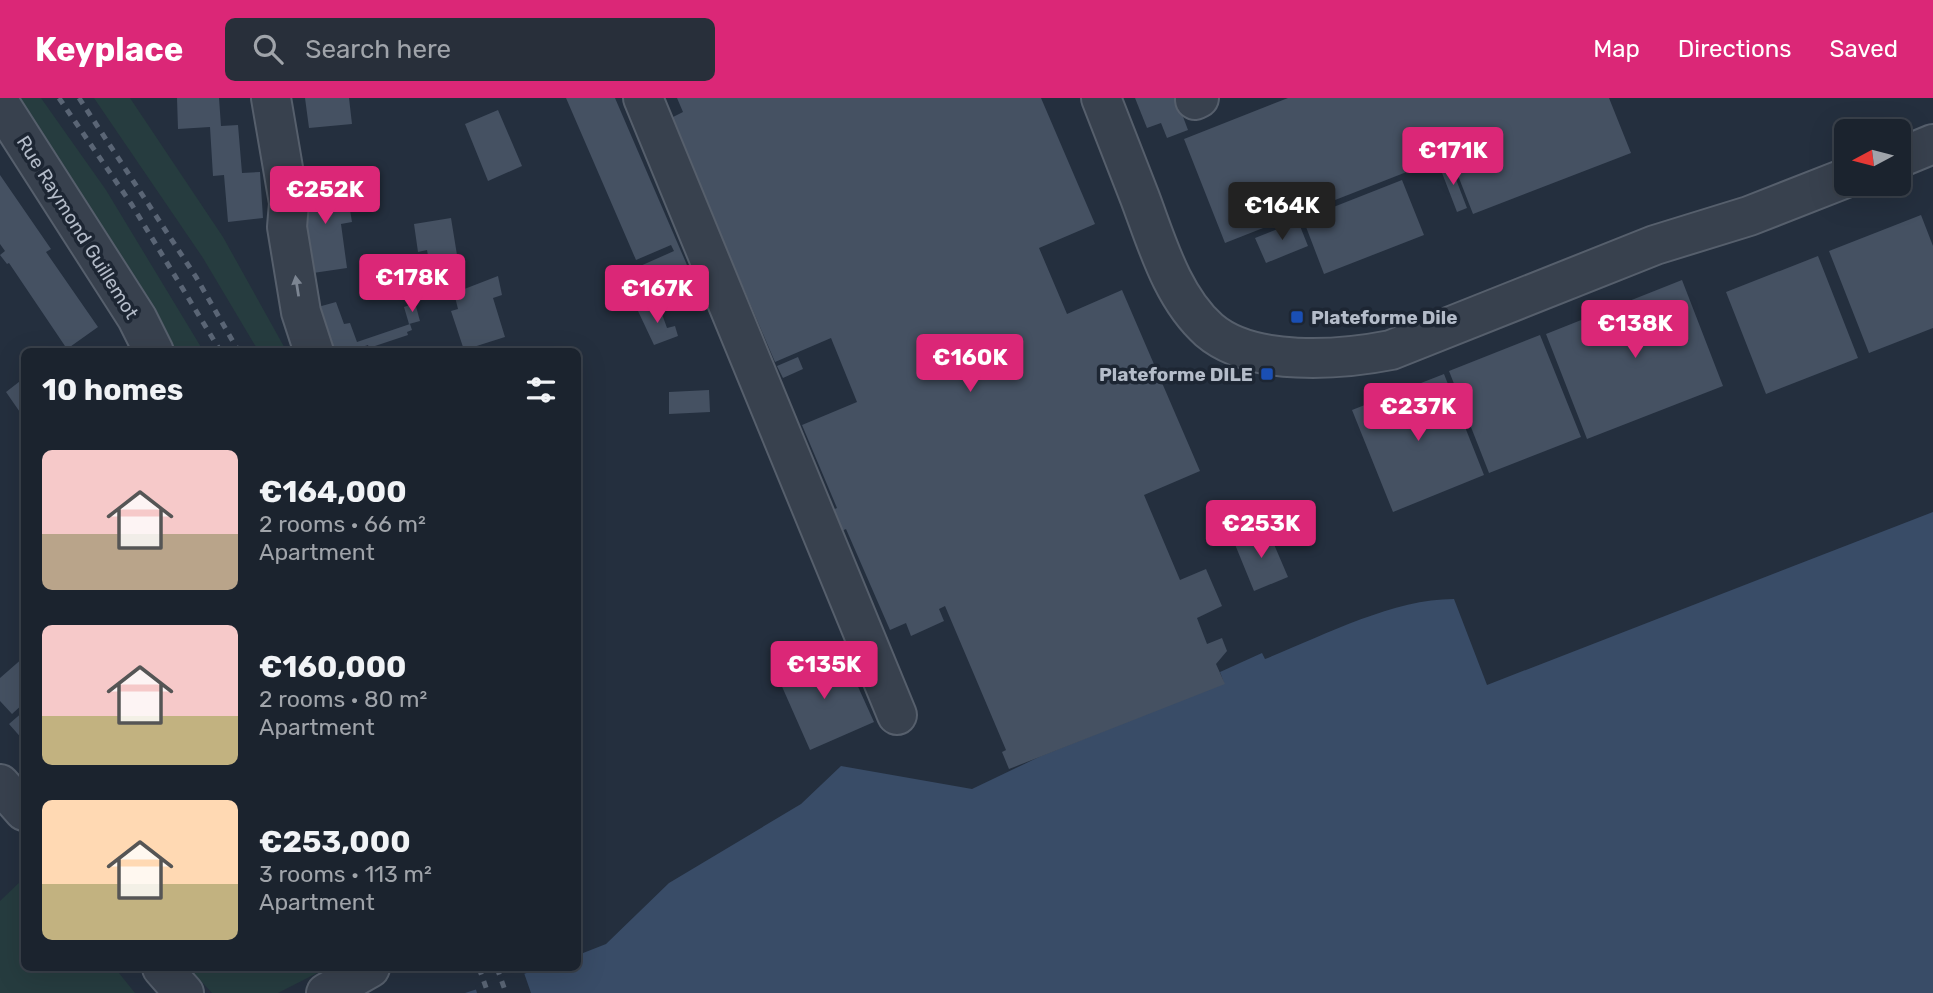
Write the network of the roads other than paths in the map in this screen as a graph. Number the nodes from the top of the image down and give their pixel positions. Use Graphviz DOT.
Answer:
graph roads {
  1 [pos="271,98"];
  2 [pos="643,98"];
  3 [pos="1101,98"];
  4 [pos="0,104"];
  5 [pos="1933,144"];
  6 [pos="1911,153"];
  7 [pos="1834,183"];
  8 [pos="152,348"];
  9 [pos="313,348"];
  10 [pos="897,715"];
  11 [pos="0,784"];
  12 [pos="21,808"];
  13 [pos="165,971"];
  14 [pos="365,971"];
  15 [pos="184,993"];
  16 [pos="326,993"];
  9 -- 1 [label="street, one-way"];
  2 -- 10 [label="street"];
  3 -- 7 [label="street"];
  4 -- 8 [label="street, Rue Raymond Guillemot"];
  5 -- 6 [label="street"];
  11 -- 12 [label="street"];
  13 -- 15 [label="street"];
  14 -- 16 [label="street"];
}
